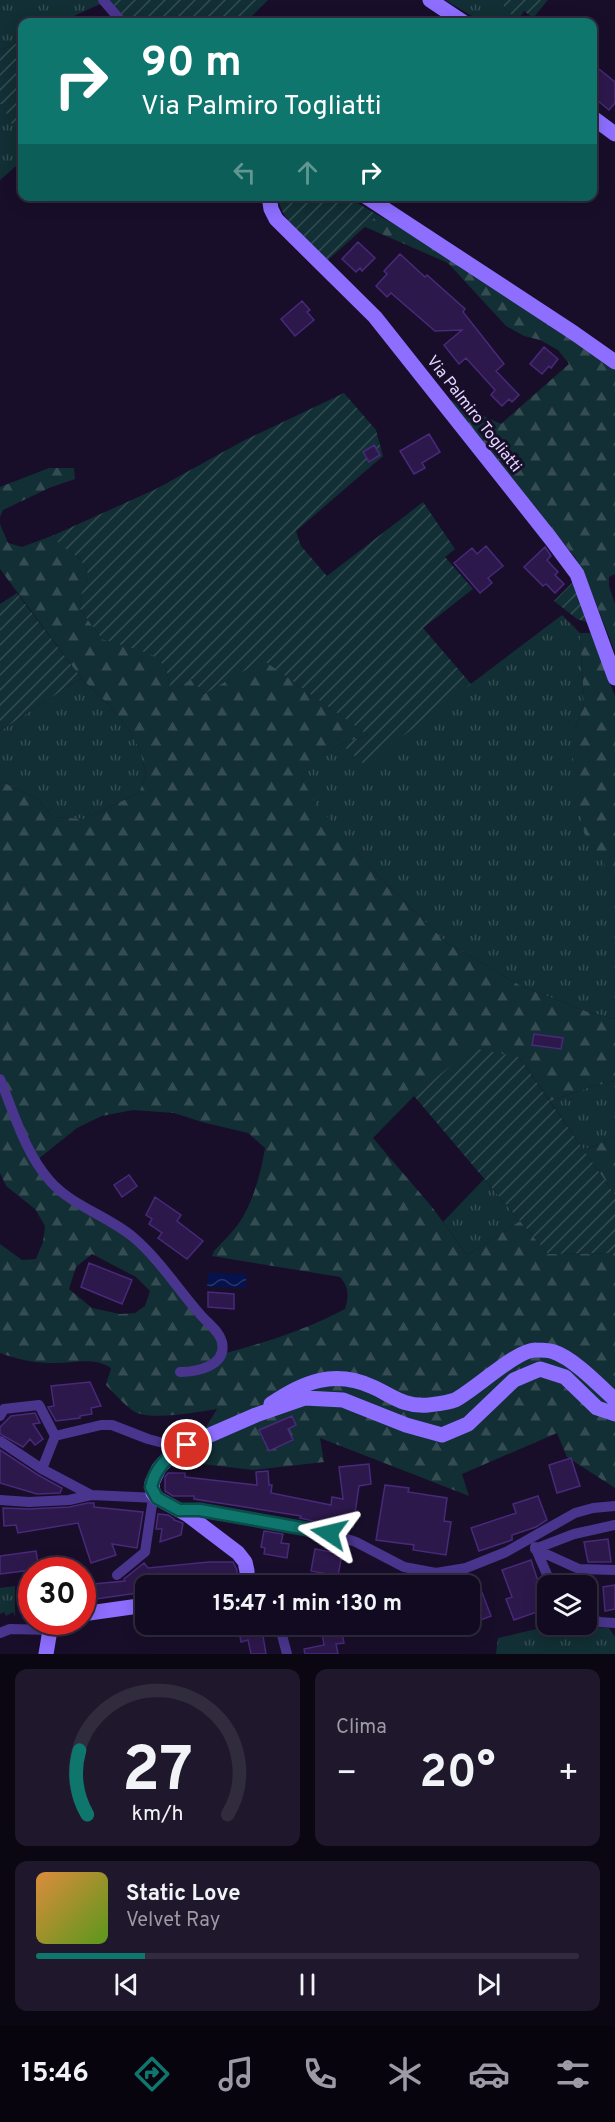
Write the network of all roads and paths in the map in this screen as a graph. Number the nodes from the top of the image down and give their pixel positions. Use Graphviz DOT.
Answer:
graph roads {
  1 [pos="103,0"];
  2 [pos="430,1"];
  3 [pos="119,18"];
  4 [pos="457,18"];
  5 [pos="597,121"];
  6 [pos="615,134"];
  7 [pos="270,201"];
  8 [pos="372,201"];
  9 [pos="615,362"];
  10 [pos="615,678"];
  11 [pos="0,1079"];
  12 [pos="180,1372"];
  13 [pos="615,1400"];
  14 [pos="615,1414"];
  15 [pos="255,1415"];
  16 [pos="0,1416"];
  17 [pos="55,1437"];
  18 [pos="0,1441"];
  19 [pos="182,1448"];
  20 [pos="42,1469"];
  21 [pos="91,1495"];
  22 [pos="155,1498"];
  23 [pos="0,1500"];
  24 [pos="615,1506"];
  25 [pos="179,1510"];
  26 [pos="615,1525"];
  27 [pos="534,1544"];
  28 [pos="615,1570"];
  29 [pos="117,1575"];
  30 [pos="246,1575"];
  31 [pos="547,1575"];
  32 [pos="135,1607"];
  33 [pos="96,1612"];
  34 [pos="597,1620"];
  35 [pos="612,1624"];
  36 [pos="18,1628"];
  37 [pos="0,1633"];
  38 [pos="51,1635"];
  39 [pos="282,1635"];
  40 [pos="46,1654"];
  41 [pos="287,1654"];
  1 -- 3 [label="street"];
  2 -- 4 [label="street"];
  5 -- 6 [label="street"];
  7 -- 10 [label="street, Via Palmiro Togliatti"];
  8 -- 9 [label="street"];
  11 -- 12 [label="street"];
  13 -- 15 [label="street"];
  14 -- 15 [label="street"];
  15 -- 19 [label="street"];
  16 -- 17 [label="street"];
  17 -- 19 [label="street"];
  17 -- 20 [label="street"];
  18 -- 20 [label="street"];
  19 -- 22 [label="street"];
  20 -- 21 [label="street"];
  21 -- 22 [label="street"];
  21 -- 23 [label="street"];
  22 -- 25 [label="street"];
  22 -- 29 [label="street"];
  24 -- 27 [label="street"];
  25 -- 27 [label="street"];
  25 -- 30 [label="street"];
  26 -- 27 [label="street"];
  27 -- 28 [label="street"];
  27 -- 31 [label="street"];
  32 -- 33 [label="street"];
  34 -- 35 [label="street"];
  36 -- 37 [label="street"];
  38 -- 40 [label="street"];
  39 -- 41 [label="street"];
}
